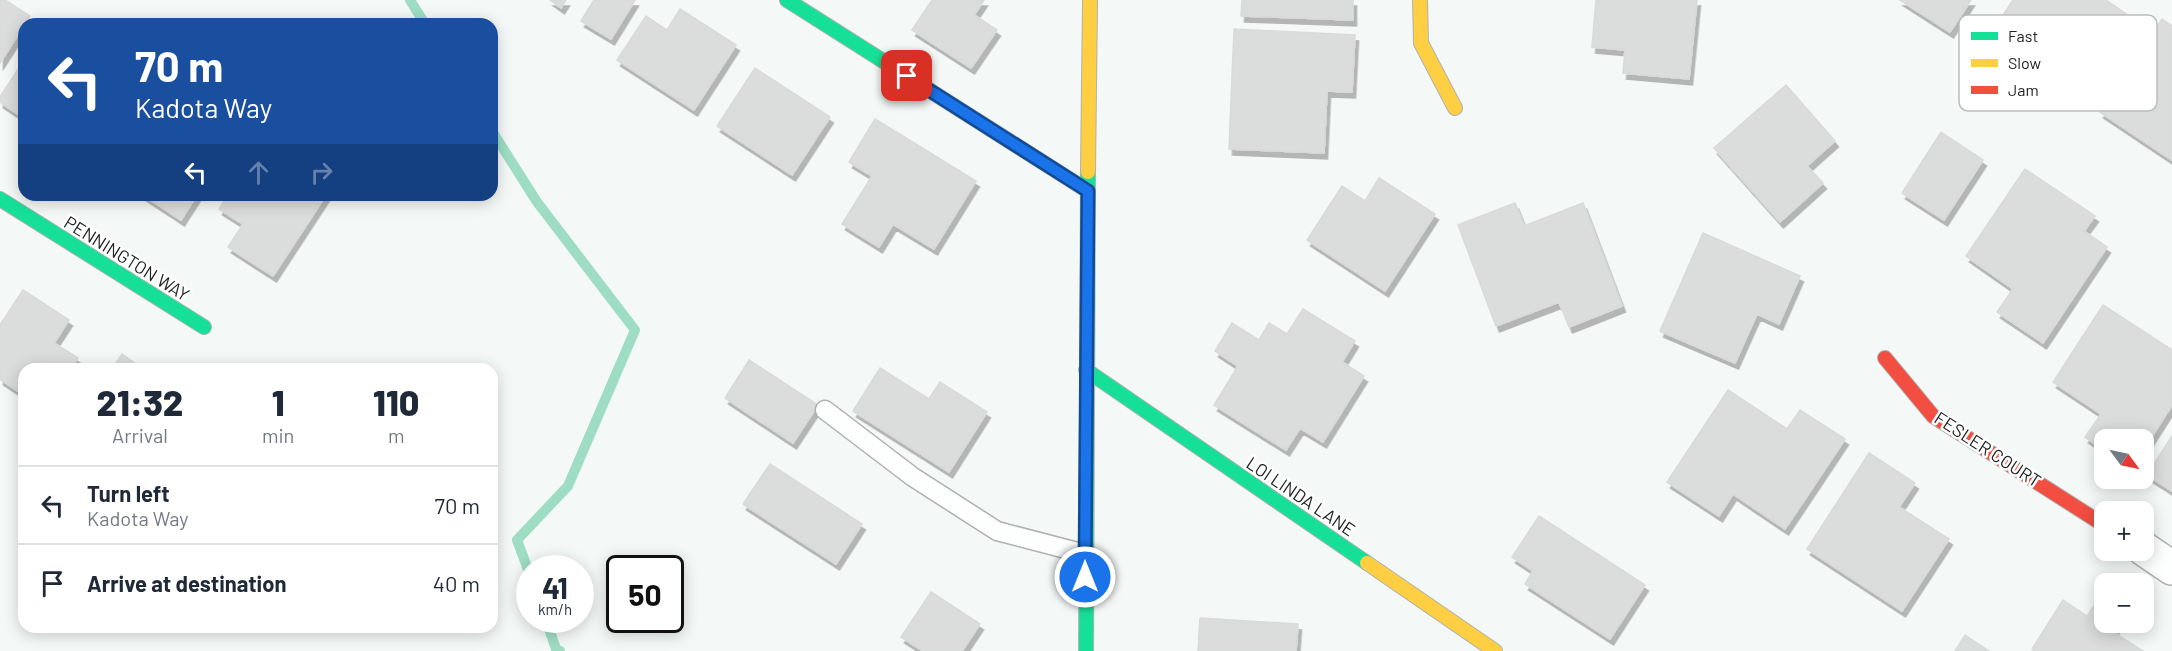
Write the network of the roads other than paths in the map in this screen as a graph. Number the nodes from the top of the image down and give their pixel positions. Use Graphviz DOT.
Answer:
graph roads {
  1 [pos="787,0"];
  2 [pos="1090,0"];
  3 [pos="1420,0"];
  4 [pos="1455,108"];
  5 [pos="1088,191"];
  6 [pos="0,199"];
  7 [pos="204,327"];
  8 [pos="1885,358"];
  9 [pos="1086,370"];
  10 [pos="825,410"];
  11 [pos="2094,519"];
  12 [pos="1085,554"];
  13 [pos="2154,555"];
  14 [pos="2172,567"];
  15 [pos="1086,651"];
  16 [pos="1495,651"];
  1 -- 5 [label="street"];
  2 -- 5 [label="street"];
  3 -- 4 [label="street"];
  5 -- 9 [label="street"];
  6 -- 7 [label="street, PENNINGTON WAY"];
  8 -- 11 [label="street, FESLER COURT"];
  9 -- 12 [label="street"];
  9 -- 16 [label="street, LOI LINDA LANE"];
  10 -- 12 [label="lane"];
  12 -- 15 [label="street"];
  13 -- 14 [label="street"];
}
